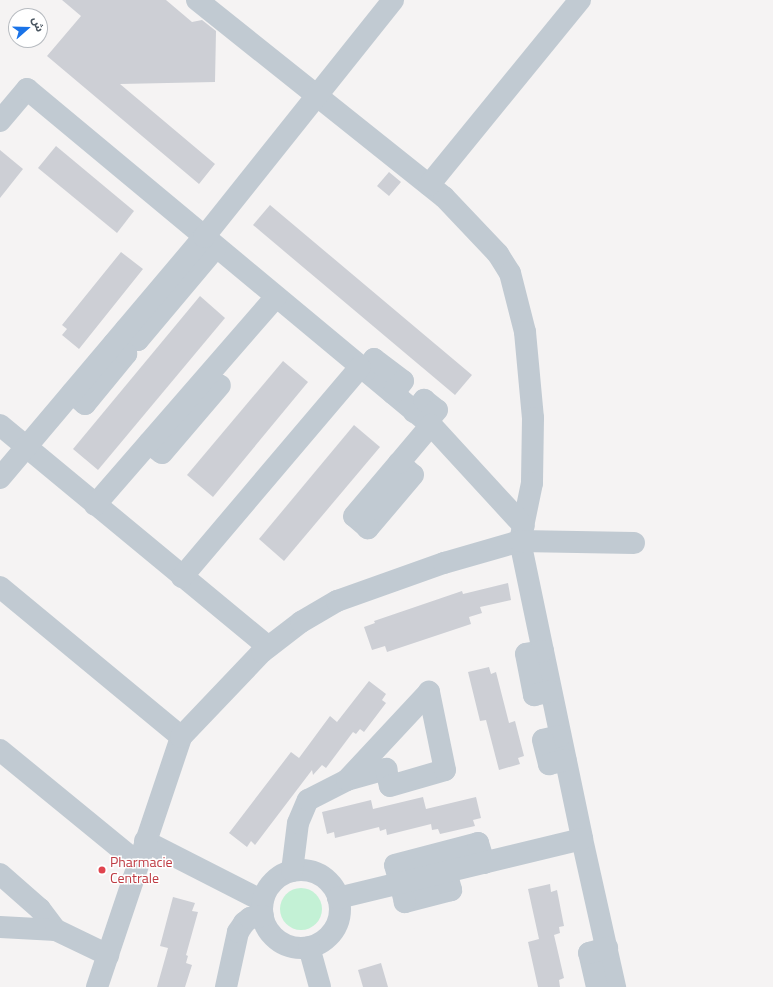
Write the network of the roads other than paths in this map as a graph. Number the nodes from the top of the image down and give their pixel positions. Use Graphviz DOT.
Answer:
graph roads {
  1 [pos="393,0"];
  2 [pos="580,0"];
  3 [pos="206,3"];
  4 [pos="318,95"];
  5 [pos="0,121"];
  6 [pos="429,185"];
  7 [pos="221,251"];
  8 [pos="275,296"];
  9 [pos="362,369"];
  10 [pos="424,420"];
  11 [pos="0,425"];
  12 [pos="26,447"];
  13 [pos="399,463"];
  14 [pos="0,478"];
  15 [pos="95,505"];
  16 [pos="522,534"];
  17 [pos="634,543"];
  18 [pos="182,577"];
  19 [pos="0,587"];
  20 [pos="268,648"];
  21 [pos="181,736"];
  22 [pos="0,750"];
  23 [pos="347,780"];
  24 [pos="582,839"];
  25 [pos="145,841"];
  26 [pos="138,863"];
  27 [pos="484,863"];
  28 [pos="292,871"];
  29 [pos="0,874"];
  30 [pos="400,884"];
  31 [pos="338,898"];
  32 [pos="263,908"];
  33 [pos="56,930"];
  34 [pos="1,932"];
  35 [pos="309,947"];
  36 [pos="108,955"];
  37 [pos="97,987"];
  38 [pos="226,987"];
  39 [pos="320,987"];
  40 [pos="609,987"];
  1 -- 4 [label="street"];
  2 -- 6 [label="street"];
  3 -- 4 [label="street"];
  4 -- 6 [label="street"];
  4 -- 7 [label="street"];
  5 -- 7 [label="street"];
  6 -- 16 [label="street"];
  7 -- 8 [label="street"];
  7 -- 12 [label="street"];
  8 -- 9 [label="street"];
  8 -- 15 [label="street"];
  9 -- 10 [label="street"];
  9 -- 18 [label="street"];
  10 -- 13 [label="street"];
  10 -- 16 [label="street"];
  11 -- 12 [label="street"];
  12 -- 14 [label="street"];
  12 -- 15 [label="street"];
  15 -- 18 [label="street"];
  16 -- 17 [label="street"];
  16 -- 20 [label="street"];
  16 -- 24 [label="street"];
  18 -- 20 [label="street"];
  19 -- 21 [label="street"];
  20 -- 21 [label="street"];
  21 -- 25 [label="street"];
  22 -- 26 [label="street"];
  23 -- 23 [label="street"];
  23 -- 28 [label="street"];
  24 -- 27 [label="street"];
  24 -- 40 [label="street"];
  25 -- 26 [label="street"];
  25 -- 32 [label="street"];
  26 -- 36 [label="street"];
  27 -- 30 [label="street"];
  27 -- 30 [label="street"];
  28 -- 31 [label="street"];
  28 -- 32 [label="street"];
  29 -- 33 [label="street"];
  30 -- 31 [label="street"];
  31 -- 35 [label="street"];
  32 -- 35 [label="street"];
  32 -- 38 [label="street"];
  33 -- 34 [label="street"];
  33 -- 36 [label="street"];
  35 -- 39 [label="street"];
  36 -- 37 [label="street"];
}
